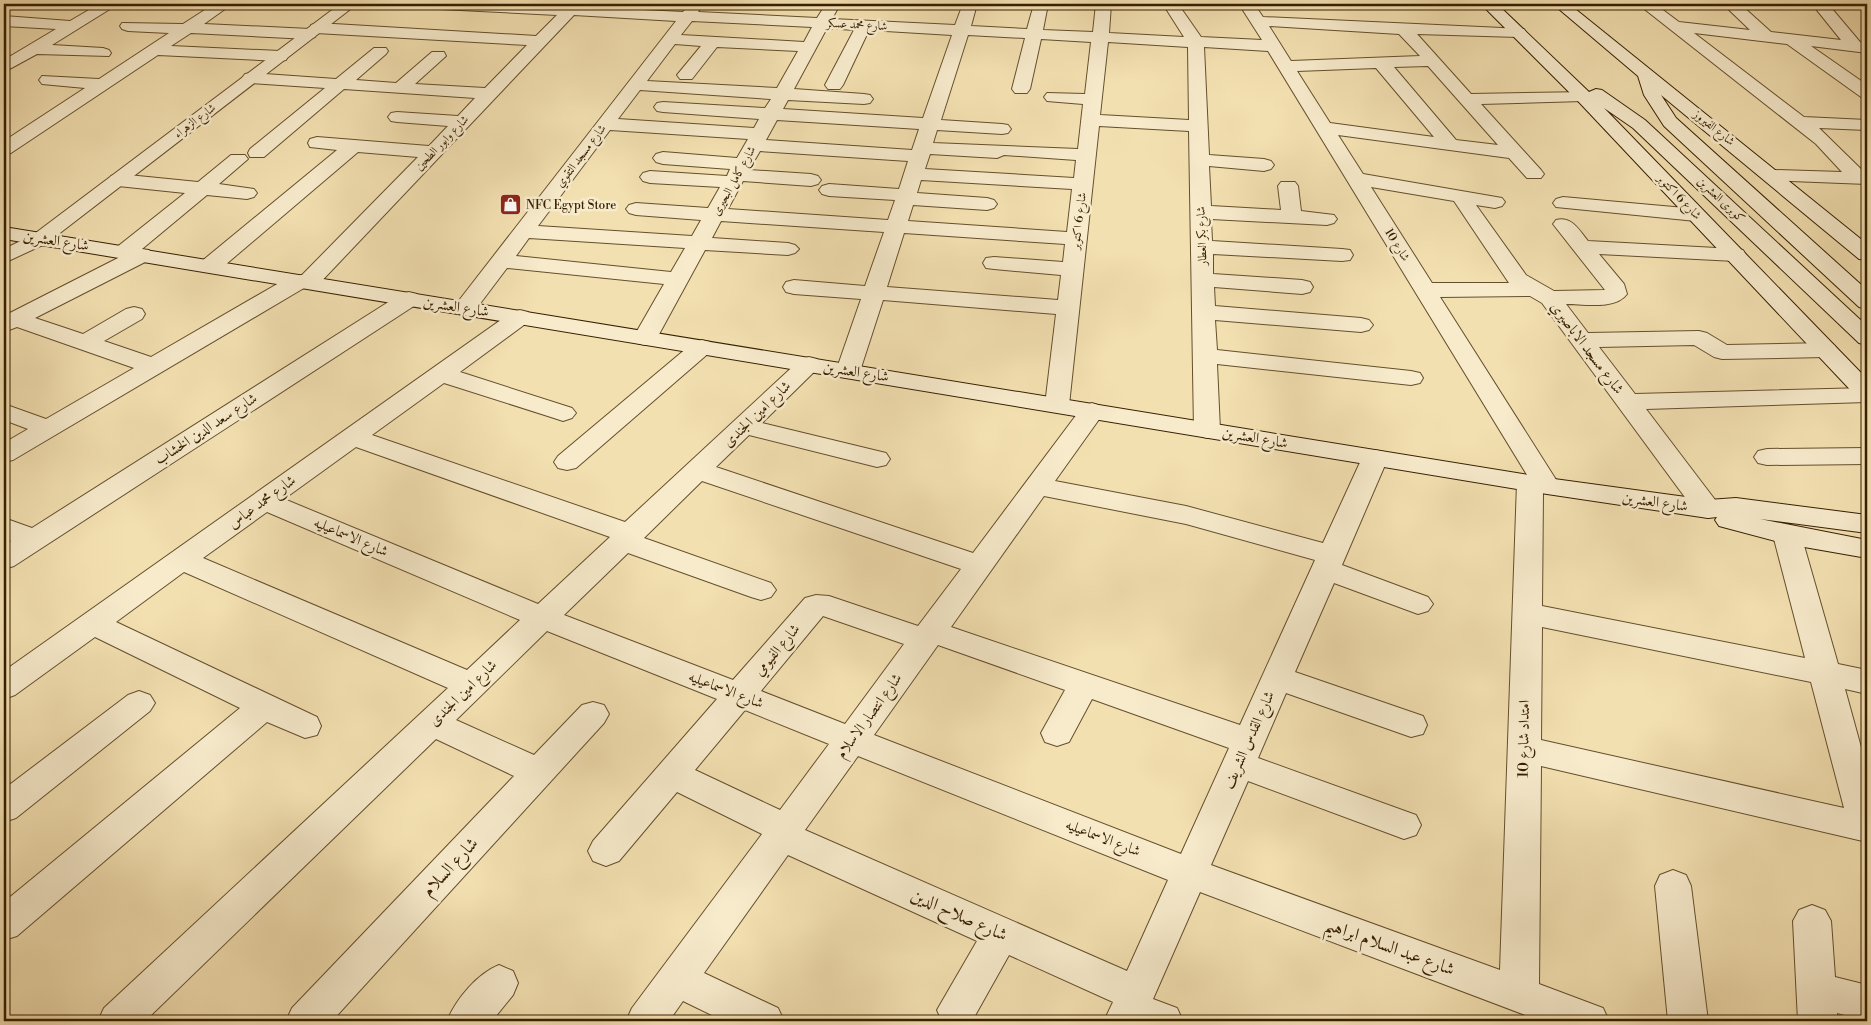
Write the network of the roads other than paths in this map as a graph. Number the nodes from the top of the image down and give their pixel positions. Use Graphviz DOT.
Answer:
graph roads {
  1 [pos="110,4"];
  2 [pos="224,4"];
  3 [pos="348,4"];
  4 [pos="440,4"];
  5 [pos="833,4"];
  6 [pos="970,4"];
  7 [pos="1041,4"];
  8 [pos="1104,4"];
  9 [pos="1171,4"];
  10 [pos="1488,4"];
  11 [pos="1560,4"];
  12 [pos="1646,4"];
  13 [pos="1731,4"];
  14 [pos="1820,4"];
  15 [pos="573,7"];
  16 [pos="610,8"];
  17 [pos="658,9"];
  18 [pos="692,10"];
  19 [pos="1358,10"];
  20 [pos="900,11"];
  21 [pos="1252,12"];
  22 [pos="4,21"];
  23 [pos="822,23"];
  24 [pos="864,25"];
  25 [pos="73,26"];
  26 [pos="128,26"];
  27 [pos="892,26"];
  28 [pos="1676,26"];
  29 [pos="1373,28"];
  30 [pos="186,29"];
  31 [pos="1404,29"];
  32 [pos="962,30"];
  33 [pos="313,31"];
  34 [pos="1518,32"];
  35 [pos="1033,34"];
  36 [pos="1101,37"];
  37 [pos="1767,37"];
  38 [pos="670,40"];
  39 [pos="1790,40"];
  40 [pos="540,41"];
  41 [pos="712,42"];
  42 [pos="1196,42"];
  43 [pos="13,43"];
  44 [pos="1274,46"];
  45 [pos="38,47"];
  46 [pos="809,47"];
  47 [pos="1861,48"];
  48 [pos="153,50"];
  49 [pos="380,51"];
  50 [pos="103,53"];
  51 [pos="280,56"];
  52 [pos="438,56"];
  53 [pos="1433,61"];
  54 [pos="1381,62"];
  55 [pos="1286,66"];
  56 [pos="4,68"];
  57 [pos="1645,73"];
  58 [pos="686,76"];
  59 [pos="251,78"];
  60 [pos="1564,78"];
  61 [pos="48,80"];
  62 [pos="1848,80"];
  63 [pos="1867,81"];
  64 [pos="102,84"];
  65 [pos="340,84"];
  66 [pos="635,85"];
  67 [pos="834,85"];
  68 [pos="400,88"];
  69 [pos="1021,89"];
  70 [pos="1867,93"];
  71 [pos="489,94"];
  72 [pos="782,94"];
  73 [pos="1582,96"];
  74 [pos="1054,97"];
  75 [pos="864,98"];
  76 [pos="1467,99"];
  77 [pos="1094,100"];
  78 [pos="663,108"];
  79 [pos="771,114"];
  80 [pos="398,117"];
  81 [pos="462,122"];
  82 [pos="1799,122"];
  83 [pos="12,124"];
  84 [pos="606,124"];
  85 [pos="930,124"];
  86 [pos="1867,125"];
  87 [pos="38,126"];
  88 [pos="1199,126"];
  89 [pos="1324,128"];
  90 [pos="1089,138"];
  91 [pos="757,139"];
  92 [pos="1006,141"];
  93 [pos="317,143"];
  94 [pos="1450,144"];
  95 [pos="354,146"];
  96 [pos="4,149"];
  97 [pos="433,152"];
  98 [pos="257,153"];
  99 [pos="1516,153"];
  100 [pos="663,158"];
  101 [pos="238,159"];
  102 [pos="918,159"];
  103 [pos="1200,160"];
  104 [pos="1264,165"];
  105 [pos="1534,174"];
  106 [pos="1775,176"];
  107 [pos="650,177"];
  108 [pos="1863,178"];
  109 [pos="1356,179"];
  110 [pos="118,180"];
  111 [pos="811,180"];
  112 [pos="1025,180"];
  113 [pos="1084,184"];
  114 [pos="1288,186"];
  115 [pos="730,187"];
  116 [pos="202,188"];
  117 [pos="829,190"];
  118 [pos="247,192"];
  119 [pos="1460,196"];
  120 [pos="906,197"];
  121 [pos="1020,199"];
  122 [pos="1495,202"];
  123 [pos="1563,203"];
  124 [pos="987,204"];
  125 [pos="812,206"];
  126 [pos="636,209"];
  127 [pos="1201,212"];
  128 [pos="1696,214"];
  129 [pos="1292,217"];
  130 [pos="1327,219"];
  131 [pos="1563,224"];
  132 [pos="896,227"];
  133 [pos="523,232"];
  134 [pos="4,233"];
  135 [pos="40,239"];
  136 [pos="1077,239"];
  137 [pos="698,244"];
  138 [pos="1202,247"];
  139 [pos="1582,247"];
  140 [pos="788,249"];
  141 [pos="133,254"];
  142 [pos="1867,254"];
  143 [pos="1342,255"];
  144 [pos="1735,255"];
  145 [pos="4,257"];
  146 [pos="501,261"];
  147 [pos="994,263"];
  148 [pos="210,266"];
  149 [pos="1074,269"];
  150 [pos="678,279"];
  151 [pos="1203,280"];
  152 [pos="303,282"];
  153 [pos="794,287"];
  154 [pos="1302,287"];
  155 [pos="1426,290"];
  156 [pos="1541,293"];
  157 [pos="874,294"];
  158 [pos="409,299"];
  159 [pos="1867,302"];
  160 [pos="465,308"];
  161 [pos="1069,308"];
  162 [pos="1204,312"];
  163 [pos="134,314"];
  164 [pos="520,317"];
  165 [pos="10,322"];
  166 [pos="1361,325"];
  167 [pos="645,338"];
  168 [pos="1867,338"];
  169 [pos="1580,340"];
  170 [pos="84,343"];
  171 [pos="702,347"];
  172 [pos="1826,350"];
  173 [pos="1205,356"];
  174 [pos="808,364"];
  175 [pos="152,366"];
  176 [pos="848,371"];
  177 [pos="442,374"];
  178 [pos="1411,378"];
  179 [pos="1867,394"];
  180 [pos="1627,402"];
  181 [pos="1057,405"];
  182 [pos="4,411"];
  183 [pos="1092,411"];
  184 [pos="562,413"];
  185 [pos="744,426"];
  186 [pos="47,428"];
  187 [pos="1207,430"];
  188 [pos="353,437"];
  189 [pos="4,454"];
  190 [pos="1867,456"];
  191 [pos="1767,457"];
  192 [pos="1375,458"];
  193 [pos="877,459"];
  194 [pos="567,462"];
  195 [pos="697,470"];
  196 [pos="1539,485"];
  197 [pos="1037,486"];
  198 [pos="264,501"];
  199 [pos="1708,509"];
  200 [pos="1867,524"];
  201 [pos="4,526"];
  202 [pos="1787,535"];
  203 [pos="627,537"];
  204 [pos="33,540"];
  205 [pos="1867,548"];
  206 [pos="4,559"];
  207 [pos="181,560"];
  208 [pos="1328,562"];
  209 [pos="980,565"];
  210 [pos="761,590"];
  211 [pos="1418,604"];
  212 [pos="1526,613"];
  213 [pos="543,618"];
  214 [pos="93,623"];
  215 [pos="928,636"];
  216 [pos="1825,674"];
  217 [pos="1277,678"];
  218 [pos="1867,682"];
  219 [pos="472,685"];
  220 [pos="1084,685"];
  221 [pos="4,687"];
  222 [pos="739,695"];
  223 [pos="139,704"];
  224 [pos="264,706"];
  225 [pos="593,714"];
  226 [pos="432,723"];
  227 [pos="1411,725"];
  228 [pos="305,726"];
  229 [pos="1057,733"];
  230 [pos="852,739"];
  231 [pos="1524,749"];
  232 [pos="1243,752"];
  233 [pos="539,772"];
  234 [pos="671,774"];
  235 [pos="4,808"];
  236 [pos="1404,825"];
  237 [pos="1867,828"];
  238 [pos="784,833"];
  239 [pos="606,851"];
  240 [pos="1190,872"];
  241 [pos="1673,886"];
  242 [pos="8,914"];
  243 [pos="1812,921"];
  244 [pos="1001,934"];
  245 [pos="677,979"];
  246 [pos="499,983"];
  247 [pos="1519,995"];
  248 [pos="1867,1003"];
  249 [pos="1817,1005"];
  250 [pos="957,1010"];
  251 [pos="1138,1011"];
  252 [pos="118,1021"];
  253 [pos="306,1021"];
  254 [pos="467,1021"];
  255 [pos="646,1021"];
  256 [pos="764,1021"];
  257 [pos="1590,1021"];
  258 [pos="1688,1021"];
  1 -- 25 [label="street"];
  2 -- 30 [label="street"];
  3 -- 33 [label="street, شارع الزهراء"];
  4 -- 15 [label="street, شارع محمد عسكر"];
  5 -- 23 [label="street, شارع كامل البحيرى"];
  6 -- 32 [label="street"];
  7 -- 35 [label="street"];
  8 -- 36 [label="street, شارع 6 اكتوبر"];
  9 -- 42 [label="street"];
  10 -- 34 [label="street, شارع 6 اكتوبر"];
  11 -- 57 [label="street, شارع الفيروز"];
  12 -- 28 [label="street"];
  13 -- 37 [label="street"];
  14 -- 47 [label="street"];
  15 -- 16 [label="street, شارع محمد عسكر"];
  15 -- 40 [label="street, شارع وابور الطحين"];
  16 -- 17 [label="street, شارع محمد عسكر"];
  17 -- 18 [label="street, شارع محمد عسكر"];
  18 -- 23 [label="street, شارع محمد عسكر"];
  18 -- 38 [label="street, شارع مسجد التقوي"];
  19 -- 29 [label="street"];
  20 -- 27 [label="street"];
  21 -- 29 [label="street"];
  21 -- 44 [label="street, شارع 10"];
  22 -- 25 [label="street"];
  23 -- 24 [label="street, شارع محمد عسكر"];
  23 -- 46 [label="street, شارع كامل البحيرى"];
  24 -- 27 [label="street, شارع محمد عسكر"];
  24 -- 67 [label="street"];
  25 -- 45 [label="street"];
  26 -- 30 [label="street"];
  27 -- 32 [label="street, شارع محمد عسكر"];
  28 -- 37 [label="street"];
  28 -- 82 [label="street"];
  29 -- 31 [label="street"];
  30 -- 33 [label="street"];
  30 -- 48 [label="street"];
  31 -- 34 [label="street"];
  31 -- 53 [label="street"];
  32 -- 35 [label="street, شارع محمد عسكر"];
  32 -- 85 [label="street"];
  33 -- 40 [label="street"];
  33 -- 51 [label="street, شارع الزهراء"];
  34 -- 60 [label="street, شارع 6 اكتوبر"];
  35 -- 36 [label="street, شارع محمد عسكر"];
  35 -- 69 [label="street"];
  36 -- 42 [label="street, شارع محمد عسكر"];
  36 -- 77 [label="street, شارع 6 اكتوبر"];
  37 -- 39 [label="street"];
  38 -- 41 [label="street"];
  38 -- 66 [label="street, شارع مسجد التقوي"];
  39 -- 47 [label="street"];
  39 -- 62 [label="street"];
  40 -- 71 [label="street, شارع وابور الطحين"];
  41 -- 46 [label="street"];
  41 -- 58 [label="street"];
  42 -- 44 [label="street, شارع محمد عسكر"];
  42 -- 88 [label="street, شارع بكر العطار"];
  43 -- 45 [label="street"];
  44 -- 55 [label="street, شارع 10"];
  45 -- 50 [label="street"];
  45 -- 56 [label="street"];
  46 -- 72 [label="street, شارع كامل البحيرى"];
  48 -- 51 [label="street"];
  48 -- 64 [label="street"];
  49 -- 65 [label="street"];
  51 -- 59 [label="street, شارع الزهراء"];
  52 -- 68 [label="street"];
  53 -- 54 [label="street"];
  53 -- 76 [label="street"];
  54 -- 55 [label="street"];
  54 -- 94 [label="street"];
  55 -- 89 [label="street, شارع 10"];
  57 -- 106 [label="street, شارع الفيروز"];
  57 -- 159 [label="street, كوبرى العشرين"];
  59 -- 65 [label="street"];
  59 -- 110 [label="street, شارع الزهراء"];
  60 -- 73 [label="street, شارع 6 اكتوبر"];
  60 -- 168 [label="street, كوبرى العشرين"];
  61 -- 64 [label="street"];
  62 -- 63 [label="street"];
  62 -- 70 [label="street"];
  64 -- 87 [label="street"];
  65 -- 68 [label="street"];
  65 -- 98 [label="street"];
  66 -- 72 [label="street"];
  66 -- 84 [label="street, شارع مسجد التقوي"];
  68 -- 71 [label="street"];
  71 -- 81 [label="street, شارع وابور الطحين"];
  72 -- 75 [label="street"];
  72 -- 79 [label="street, شارع كامل البحيرى"];
  73 -- 76 [label="street"];
  73 -- 128 [label="street, شارع 6 اكتوبر"];
  74 -- 77 [label="street"];
  76 -- 99 [label="street"];
  77 -- 90 [label="street, شارع 6 اكتوبر"];
  78 -- 79 [label="street"];
  79 -- 85 [label="street"];
  79 -- 91 [label="street, شارع كامل البحيرى"];
  80 -- 81 [label="street"];
  81 -- 97 [label="street, شارع وابور الطحين"];
  82 -- 86 [label="street"];
  82 -- 108 [label="street"];
  83 -- 87 [label="street"];
  84 -- 91 [label="street"];
  84 -- 133 [label="street, شارع مسجد التقوي"];
  85 -- 92 [label="street"];
  85 -- 102 [label="street"];
  87 -- 96 [label="street"];
  88 -- 90 [label="street"];
  88 -- 103 [label="street, شارع بكر العطار"];
  89 -- 94 [label="street"];
  89 -- 109 [label="street, شارع 10"];
  90 -- 92 [label="street"];
  90 -- 113 [label="street, شارع 6 اكتوبر"];
  91 -- 102 [label="street"];
  91 -- 115 [label="street, شارع كامل البحيرى"];
  92 -- 102 [label="street"];
  93 -- 95 [label="street"];
  94 -- 99 [label="street"];
  95 -- 97 [label="street"];
  95 -- 148 [label="street"];
  97 -- 152 [label="street, شارع وابور الطحين"];
  99 -- 105 [label="street"];
  100 -- 115 [label="street"];
  101 -- 116 [label="street"];
  102 -- 112 [label="street"];
  102 -- 120 [label="street"];
  103 -- 104 [label="street"];
  103 -- 127 [label="street, شارع بكر العطار"];
  106 -- 108 [label="street"];
  106 -- 142 [label="street, شارع الفيروز"];
  107 -- 115 [label="street"];
  109 -- 119 [label="street"];
  109 -- 155 [label="street, شارع 10"];
  110 -- 116 [label="street"];
  110 -- 135 [label="street, شارع الزهراء"];
  111 -- 115 [label="street"];
  112 -- 113 [label="street"];
  112 -- 121 [label="street"];
  113 -- 136 [label="street, شارع 6 اكتوبر"];
  114 -- 129 [label="street"];
  115 -- 125 [label="street"];
  115 -- 126 [label="street"];
  115 -- 132 [label="street"];
  115 -- 137 [label="street, شارع كامل البحيرى"];
  116 -- 118 [label="street"];
  116 -- 141 [label="street"];
  117 -- 120 [label="street"];
  119 -- 122 [label="street"];
  119 -- 156 [label="street, شارع مسجد الاباصيري"];
  120 -- 124 [label="street"];
  120 -- 132 [label="street"];
  123 -- 128 [label="street"];
  127 -- 129 [label="street"];
  127 -- 138 [label="street, شارع بكر العطار"];
  128 -- 144 [label="street, شارع 6 اكتوبر"];
  129 -- 130 [label="street"];
  131 -- 139 [label="street"];
  132 -- 136 [label="street"];
  132 -- 157 [label="street"];
  133 -- 137 [label="street"];
  133 -- 146 [label="street, شارع مسجد التقوي"];
  134 -- 135 [label="street, شارع العشرين"];
  135 -- 141 [label="street, شارع العشرين"];
  135 -- 145 [label="street, شارع الزهراء"];
  136 -- 149 [label="street, شارع 6 اكتوبر"];
  137 -- 140 [label="street"];
  137 -- 150 [label="street, شارع كامل البحيرى"];
  138 -- 143 [label="street"];
  138 -- 151 [label="street, شارع بكر العطار"];
  139 -- 144 [label="street"];
  139 -- 156 [label="street"];
  141 -- 148 [label="street, شارع العشرين"];
  141 -- 165 [label="street"];
  144 -- 172 [label="street, شارع 6 اكتوبر"];
  146 -- 150 [label="street"];
  146 -- 160 [label="street, شارع مسجد التقوي"];
  147 -- 149 [label="street"];
  148 -- 152 [label="street, شارع العشرين"];
  149 -- 161 [label="street, شارع 6 اكتوبر"];
  150 -- 167 [label="street, شارع كامل البحيرى"];
  151 -- 154 [label="street"];
  151 -- 162 [label="street, شارع بكر العطار"];
  152 -- 158 [label="street, شارع العشرين"];
  152 -- 175 [label="street, شارع وابور الطحين"];
  153 -- 157 [label="street"];
  155 -- 156 [label="street"];
  155 -- 196 [label="street, شارع 10"];
  156 -- 169 [label="street, شارع مسجد الاباصيري"];
  157 -- 161 [label="street"];
  157 -- 176 [label="street"];
  158 -- 160 [label="street, شارع العشرين"];
  158 -- 204 [label="street, شارع سعد الدين الخشاب"];
  160 -- 164 [label="street, شارع العشرين"];
  161 -- 181 [label="street, شارع 6 اكتوبر"];
  162 -- 166 [label="street"];
  162 -- 173 [label="street, شارع بكر العطار"];
  163 -- 170 [label="street"];
  164 -- 167 [label="street, شارع العشرين"];
  164 -- 177 [label="street, شارع محمد عباس"];
  165 -- 170 [label="street"];
  167 -- 171 [label="street, شارع العشرين"];
  169 -- 172 [label="street"];
  169 -- 180 [label="street, شارع مسجد الاباصيري"];
  170 -- 175 [label="street"];
  171 -- 174 [label="street, شارع العشرين"];
  171 -- 194 [label="street"];
  172 -- 179 [label="street, شارع 6 اكتوبر"];
  173 -- 178 [label="street"];
  173 -- 187 [label="street, شارع بكر العطار"];
  174 -- 176 [label="street, شارع العشرين"];
  174 -- 185 [label="street, شارع امين الجندى"];
  175 -- 186 [label="street, شارع وابور الطحين"];
  176 -- 181 [label="street, شارع العشرين"];
  177 -- 184 [label="street"];
  177 -- 188 [label="street, شارع محمد عباس"];
  179 -- 180 [label="street"];
  180 -- 199 [label="street, شارع مسجد الاباصيري"];
  181 -- 183 [label="street, شارع العشرين"];
  182 -- 186 [label="street"];
  183 -- 187 [label="street, شارع العشرين"];
  183 -- 197 [label="street, شارع انتصار الاسلام"];
  185 -- 193 [label="street"];
  185 -- 195 [label="street, شارع امين الجندى"];
  186 -- 189 [label="street, شارع وابور الطحين"];
  187 -- 192 [label="street, شارع العشرين"];
  188 -- 198 [label="street, شارع محمد عباس"];
  188 -- 203 [label="street"];
  190 -- 191 [label="street"];
  192 -- 196 [label="street, شارع العشرين"];
  192 -- 208 [label="street, شارع القدس الشريف"];
  195 -- 203 [label="street, شارع امين الجندى"];
  195 -- 209 [label="street"];
  196 -- 199 [label="street, شارع العشرين"];
  196 -- 212 [label="street, امتداد شارع 10"];
  197 -- 208 [label="street"];
  197 -- 209 [label="street, شارع انتصار الاسلام"];
  198 -- 207 [label="street, شارع محمد عباس"];
  198 -- 213 [label="street, شارع الاسماعيليه"];
  199 -- 200 [label="street, شارع العشرين"];
  199 -- 202 [label="street, شارع العشرين"];
  201 -- 204 [label="street"];
  202 -- 205 [label="street, شارع العشرين"];
  202 -- 216 [label="street"];
  203 -- 210 [label="street"];
  203 -- 213 [label="street, شارع امين الجندى"];
  204 -- 206 [label="street, شارع سعد الدين الخشاب"];
  207 -- 214 [label="street, شارع محمد عباس"];
  207 -- 219 [label="street"];
  208 -- 211 [label="street"];
  208 -- 217 [label="street, شارع القدس الشريف"];
  209 -- 215 [label="street, شارع انتصار الاسلام"];
  212 -- 216 [label="street"];
  212 -- 231 [label="street, امتداد شارع 10"];
  213 -- 219 [label="street, شارع امين الجندى"];
  213 -- 222 [label="street, شارع الاسماعيليه"];
  214 -- 221 [label="street, شارع محمد عباس"];
  214 -- 224 [label="street"];
  215 -- 220 [label="street"];
  215 -- 222 [label="street, شارع الفيومي"];
  215 -- 230 [label="street, شارع انتصار الاسلام"];
  216 -- 218 [label="street"];
  216 -- 237 [label="street"];
  217 -- 227 [label="street"];
  217 -- 232 [label="street, شارع القدس الشريف"];
  219 -- 226 [label="street, شارع امين الجندى"];
  220 -- 229 [label="street"];
  220 -- 232 [label="street"];
  222 -- 230 [label="street, شارع الاسماعيليه"];
  222 -- 234 [label="street, شارع الفيومي"];
  223 -- 235 [label="street"];
  224 -- 228 [label="street"];
  224 -- 242 [label="street"];
  225 -- 233 [label="street, شارع السلام"];
  226 -- 233 [label="street"];
  226 -- 252 [label="street, شارع امين الجندى"];
  230 -- 238 [label="street, شارع انتصار الاسلام"];
  230 -- 240 [label="street, شارع الاسماعيليه"];
  231 -- 237 [label="street"];
  231 -- 247 [label="street, امتداد شارع 10"];
  232 -- 236 [label="street"];
  232 -- 240 [label="street, شارع القدس الشريف"];
  233 -- 253 [label="street, شارع السلام"];
  234 -- 238 [label="street, شارع صلاح الدين"];
  234 -- 239 [label="street, شارع الفيومي"];
  238 -- 244 [label="street, شارع صلاح الدين"];
  238 -- 245 [label="street, شارع انتصار الاسلام"];
  240 -- 247 [label="street, شارع عبد السلام ابراهيم"];
  240 -- 251 [label="street, شارع القدس الشريف"];
  241 -- 258 [label="street"];
  243 -- 249 [label="street"];
  244 -- 250 [label="street"];
  244 -- 251 [label="street, شارع صلاح الدين"];
  245 -- 255 [label="street, شارع انتصار الاسلام"];
  245 -- 256 [label="street"];
  246 -- 254 [label="street"];
  247 -- 257 [label="street, شارع عبد السلام ابراهيم"];
  248 -- 249 [label="street"];
}
